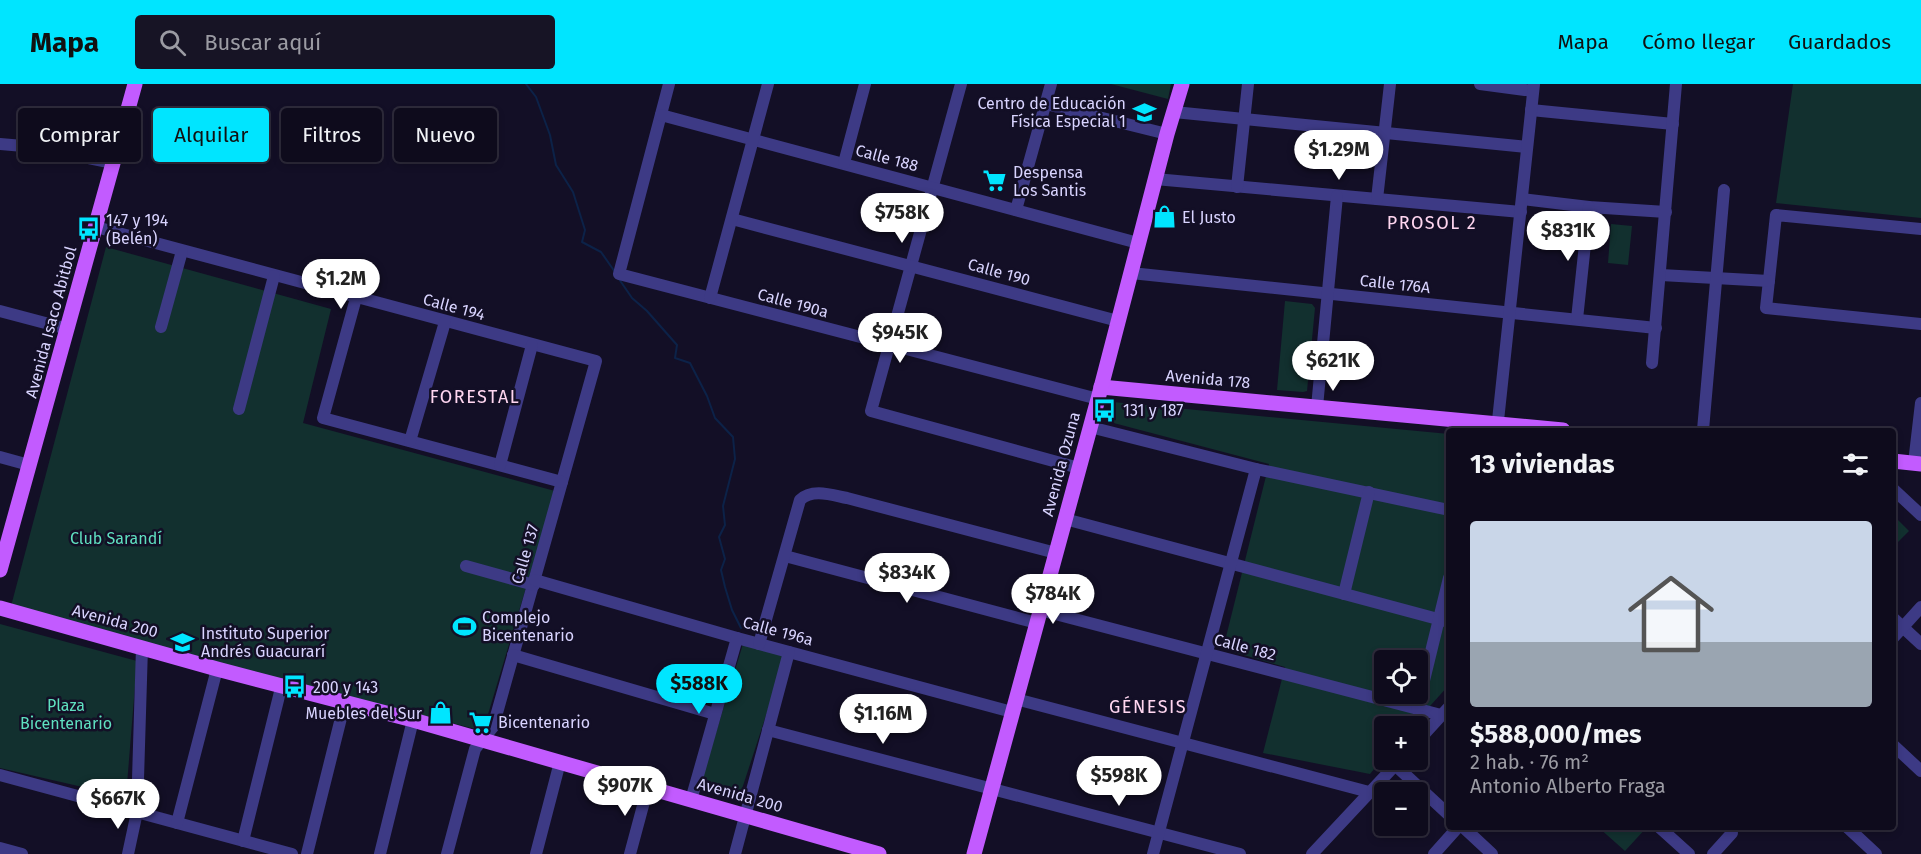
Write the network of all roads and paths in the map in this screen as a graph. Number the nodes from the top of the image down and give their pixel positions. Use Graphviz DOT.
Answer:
graph roads {
  1 [pos="135,84"];
  2 [pos="669,84"];
  3 [pos="768,84"];
  4 [pos="865,84"];
  5 [pos="961,84"];
  6 [pos="1051,84"];
  7 [pos="1182,84"];
  8 [pos="1248,84"];
  9 [pos="1390,84"];
  10 [pos="1480,84"];
  11 [pos="1676,84"];
  12 [pos="1534,87"];
  13 [pos="1046,104"];
  14 [pos="1531,110"];
  15 [pos="1174,112"];
  16 [pos="661,115"];
  17 [pos="1244,119"];
  18 [pos="1673,124"];
  19 [pos="1384,133"];
  20 [pos="1167,134"];
  21 [pos="753,139"];
  22 [pos="0,144"];
  23 [pos="1527,147"];
  24 [pos="113,163"];
  25 [pos="844,163"];
  26 [pos="1155,179"];
  27 [pos="933,187"];
  28 [pos="1237,187"];
  29 [pos="1724,190"];
  30 [pos="1337,196"];
  31 [pos="1377,199"];
  32 [pos="1522,199"];
  33 [pos="1589,207"];
  34 [pos="1016,210"];
  35 [pos="1521,212"];
  36 [pos="1666,212"];
  37 [pos="732,219"];
  38 [pos="96,227"];
  39 [pos="1921,229"];
  40 [pos="1138,243"];
  41 [pos="182,251"];
  42 [pos="912,267"];
  43 [pos="1131,273"];
  44 [pos="1661,275"];
  45 [pos="273,276"];
  46 [pos="1718,279"];
  47 [pos="1769,281"];
  48 [pos="1328,293"];
  49 [pos="356,298"];
  50 [pos="710,298"];
  51 [pos="0,311"];
  52 [pos="1510,313"];
  53 [pos="1577,320"];
  54 [pos="1118,321"];
  55 [pos="445,322"];
  56 [pos="1921,324"];
  57 [pos="161,327"];
  58 [pos="1656,328"];
  59 [pos="68,329"];
  60 [pos="532,345"];
  61 [pos="890,346"];
  62 [pos="596,361"];
  63 [pos="1652,363"];
  64 [pos="1099,393"];
  65 [pos="1921,403"];
  66 [pos="1317,407"];
  67 [pos="239,409"];
  68 [pos="1090,427"];
  69 [pos="1498,428"];
  70 [pos="1703,428"];
  71 [pos="410,441"];
  72 [pos="0,457"];
  73 [pos="1896,462"];
  74 [pos="1918,464"];
  75 [pos="29,465"];
  76 [pos="500,465"];
  77 [pos="1079,468"];
  78 [pos="1256,469"];
  79 [pos="562,482"];
  80 [pos="1369,492"];
  81 [pos="1896,492"];
  82 [pos="1446,509"];
  83 [pos="1921,515"];
  84 [pos="1065,519"];
  85 [pos="1056,553"];
  86 [pos="785,555"];
  87 [pos="1231,563"];
  88 [pos="466,566"];
  89 [pos="0,570"];
  90 [pos="534,583"];
  91 [pos="1344,594"];
  92 [pos="1446,603"];
  93 [pos="1921,607"];
  94 [pos="0,608"];
  95 [pos="1038,616"];
  96 [pos="1444,620"];
  97 [pos="1898,623"];
  98 [pos="737,638"];
  99 [pos="759,644"];
  100 [pos="1921,644"];
  101 [pos="142,647"];
  102 [pos="789,652"];
  103 [pos="1206,654"];
  104 [pos="513,655"];
  105 [pos="218,669"];
  106 [pos="282,684"];
  107 [pos="345,702"];
  108 [pos="1014,705"];
  109 [pos="1417,709"];
  110 [pos="1445,711"];
  111 [pos="715,714"];
  112 [pos="413,720"];
  113 [pos="768,730"];
  114 [pos="1428,730"];
  115 [pos="483,740"];
  116 [pos="1183,743"];
  117 [pos="1896,748"];
  118 [pos="560,762"];
  119 [pos="1390,770"];
  120 [pos="1406,770"];
  121 [pos="1921,771"];
  122 [pos="0,775"];
  123 [pos="648,787"];
  124 [pos="991,789"];
  125 [pos="1369,792"];
  126 [pos="691,800"];
  127 [pos="137,812"];
  128 [pos="1446,812"];
  129 [pos="745,815"];
  130 [pos="177,823"];
  131 [pos="1456,830"];
  132 [pos="1465,830"];
  133 [pos="1662,830"];
  134 [pos="1850,830"];
  135 [pos="1159,833"];
  136 [pos="1732,833"];
  137 [pos="243,841"];
  138 [pos="0,848"];
  139 [pos="833,848"];
  140 [pos="21,854"];
  141 [pos="128,854"];
  142 [pos="290,854"];
  143 [pos="307,854"];
  144 [pos="380,854"];
  145 [pos="447,854"];
  146 [pos="536,854"];
  147 [pos="630,854"];
  148 [pos="735,854"];
  149 [pos="879,854"];
  150 [pos="974,854"];
  151 [pos="1153,854"];
  152 [pos="1240,854"];
  153 [pos="1312,854"];
  154 [pos="1434,854"];
  155 [pos="1492,854"];
  156 [pos="1689,854"];
  157 [pos="1713,854"];
  158 [pos="1876,854"];
  1 -- 24 [label="main road, Avenida Isaco Abitbol"];
  2 -- 16 [label="street"];
  3 -- 21 [label="street"];
  4 -- 25 [label="street"];
  5 -- 27 [label="street"];
  6 -- 13 [label="street"];
  7 -- 15 [label="main road, Avenida Ozuna"];
  8 -- 17 [label="street"];
  9 -- 19 [label="street"];
  10 -- 12 [label="street"];
  11 -- 18 [label="street"];
  12 -- 14 [label="street"];
  13 -- 20 [label="street"];
  13 -- 34 [label="street"];
  14 -- 18 [label="street"];
  14 -- 23 [label="street"];
  15 -- 17 [label="street"];
  15 -- 20 [label="main road, Avenida Ozuna"];
  16 -- 21 [label="street, Calle 188"];
  16 -- 50 [label="street, Calle 190a"];
  17 -- 19 [label="street"];
  17 -- 28 [label="street"];
  18 -- 36 [label="street"];
  19 -- 23 [label="street"];
  19 -- 31 [label="street"];
  20 -- 26 [label="main road, Avenida Ozuna"];
  21 -- 25 [label="street, Calle 188"];
  21 -- 37 [label="street"];
  22 -- 24 [label="street"];
  23 -- 32 [label="street"];
  24 -- 38 [label="main road, Avenida Isaco Abitbol"];
  25 -- 27 [label="street, Calle 188"];
  26 -- 28 [label="street"];
  26 -- 40 [label="main road, Avenida Ozuna"];
  27 -- 34 [label="street, Calle 188"];
  27 -- 42 [label="street"];
  28 -- 30 [label="street"];
  29 -- 46 [label="street"];
  30 -- 31 [label="street"];
  30 -- 48 [label="street"];
  31 -- 35 [label="street"];
  32 -- 33 [label="street"];
  32 -- 35 [label="street"];
  33 -- 36 [label="street"];
  33 -- 53 [label="street"];
  34 -- 40 [label="street, Calle 188"];
  35 -- 52 [label="street"];
  36 -- 44 [label="street"];
  37 -- 42 [label="street, Calle 190"];
  37 -- 50 [label="street"];
  38 -- 41 [label="street, Calle 194"];
  38 -- 59 [label="main road, Avenida Isaco Abitbol"];
  39 -- 47 [label="street"];
  40 -- 43 [label="main road, Avenida Ozuna"];
  41 -- 45 [label="street, Calle 194"];
  41 -- 57 [label="street"];
  42 -- 54 [label="street, Calle 190"];
  42 -- 61 [label="street"];
  43 -- 48 [label="street, Calle 176A"];
  43 -- 54 [label="main road, Avenida Ozuna"];
  44 -- 46 [label="street"];
  44 -- 58 [label="street"];
  45 -- 49 [label="street, Calle 194"];
  45 -- 67 [label="street"];
  46 -- 47 [label="street"];
  46 -- 70 [label="street"];
  47 -- 56 [label="street"];
  48 -- 52 [label="street, Calle 176A"];
  48 -- 66 [label="street"];
  49 -- 55 [label="street, Calle 194"];
  49 -- 71 [label="street"];
  50 -- 61 [label="street, Calle 190a"];
  51 -- 59 [label="street"];
  52 -- 53 [label="street, Calle 176A"];
  52 -- 69 [label="street"];
  53 -- 58 [label="street, Calle 176A"];
  54 -- 64 [label="main road, Avenida Ozuna"];
  55 -- 60 [label="street, Calle 194"];
  55 -- 71 [label="street"];
  58 -- 63 [label="street"];
  59 -- 75 [label="main road, Avenida Isaco Abitbol"];
  60 -- 62 [label="street, Calle 194"];
  60 -- 76 [label="street"];
  61 -- 64 [label="street, Calle 190a"];
  61 -- 77 [label="street"];
  62 -- 79 [label="street, Calle 137"];
  64 -- 66 [label="main road, Avenida 178"];
  64 -- 68 [label="main road, Avenida Ozuna"];
  65 -- 74 [label="street"];
  66 -- 69 [label="main road, Avenida 178"];
  68 -- 77 [label="main road, Avenida Ozuna"];
  68 -- 78 [label="street"];
  71 -- 76 [label="street"];
  72 -- 75 [label="street"];
  73 -- 74 [label="main road"];
  75 -- 89 [label="main road, Avenida Isaco Abitbol"];
  76 -- 79 [label="street"];
  77 -- 84 [label="main road, Avenida Ozuna"];
  78 -- 80 [label="street"];
  78 -- 87 [label="street"];
  79 -- 90 [label="street, Calle 137"];
  80 -- 82 [label="street"];
  80 -- 91 [label="street"];
  81 -- 83 [label="street"];
  84 -- 85 [label="main road, Avenida Ozuna"];
  84 -- 87 [label="street"];
  85 -- 86 [label="street"];
  85 -- 95 [label="main road, Avenida Ozuna"];
  86 -- 95 [label="street, Calle 182"];
  86 -- 99 [label="street"];
  87 -- 91 [label="street"];
  87 -- 103 [label="street"];
  88 -- 90 [label="street, Calle 196a"];
  90 -- 98 [label="street, Calle 196a"];
  90 -- 104 [label="street, Calle 137"];
  91 -- 96 [label="street"];
  92 -- 96 [label="street"];
  93 -- 97 [label="street"];
  94 -- 101 [label="main road, Avenida 200"];
  95 -- 103 [label="street, Calle 182"];
  95 -- 108 [label="main road, Avenida Ozuna"];
  96 -- 109 [label="street"];
  97 -- 100 [label="street"];
  98 -- 99 [label="street, Calle 196a"];
  98 -- 111 [label="street"];
  99 -- 102 [label="street, Calle 196a"];
  101 -- 105 [label="main road, Avenida 200"];
  101 -- 127 [label="street"];
  102 -- 108 [label="street, Calle 196a"];
  102 -- 113 [label="street"];
  103 -- 109 [label="street, Calle 182"];
  103 -- 116 [label="street"];
  104 -- 111 [label="street"];
  104 -- 115 [label="street, Calle 137"];
  105 -- 106 [label="main road, Avenida 200"];
  105 -- 130 [label="street"];
  106 -- 107 [label="main road, Avenida 200"];
  106 -- 137 [label="street"];
  107 -- 112 [label="main road, Avenida 200"];
  107 -- 143 [label="street"];
  108 -- 116 [label="street, Calle 196a"];
  108 -- 124 [label="main road, Avenida Ozuna"];
  109 -- 110 [label="street, Calle 182"];
  110 -- 114 [label="street"];
  111 -- 126 [label="street"];
  112 -- 115 [label="main road, Avenida 200"];
  112 -- 144 [label="street"];
  113 -- 124 [label="street"];
  113 -- 129 [label="street"];
  115 -- 118 [label="main road, Avenida 200"];
  115 -- 145 [label="street, Calle 137"];
  116 -- 125 [label="street, Calle 196a"];
  116 -- 135 [label="street"];
  117 -- 121 [label="street"];
  118 -- 123 [label="main road, Avenida 200"];
  118 -- 146 [label="street"];
  119 -- 125 [label="street"];
  120 -- 128 [label="street"];
  122 -- 127 [label="street"];
  123 -- 126 [label="main road, Avenida 200"];
  123 -- 147 [label="street"];
  124 -- 135 [label="street"];
  124 -- 150 [label="main road, Avenida Ozuna"];
  125 -- 153 [label="street"];
  126 -- 129 [label="main road, Avenida 200"];
  127 -- 130 [label="street"];
  127 -- 141 [label="street"];
  129 -- 139 [label="main road, Avenida 200"];
  129 -- 148 [label="street"];
  130 -- 137 [label="street"];
  131 -- 154 [label="street"];
  132 -- 155 [label="street"];
  133 -- 156 [label="street"];
  134 -- 158 [label="street"];
  135 -- 151 [label="street"];
  135 -- 152 [label="street"];
  136 -- 157 [label="street"];
  137 -- 142 [label="street"];
  138 -- 140 [label="street"];
  139 -- 149 [label="main road, Avenida 200"];
}
